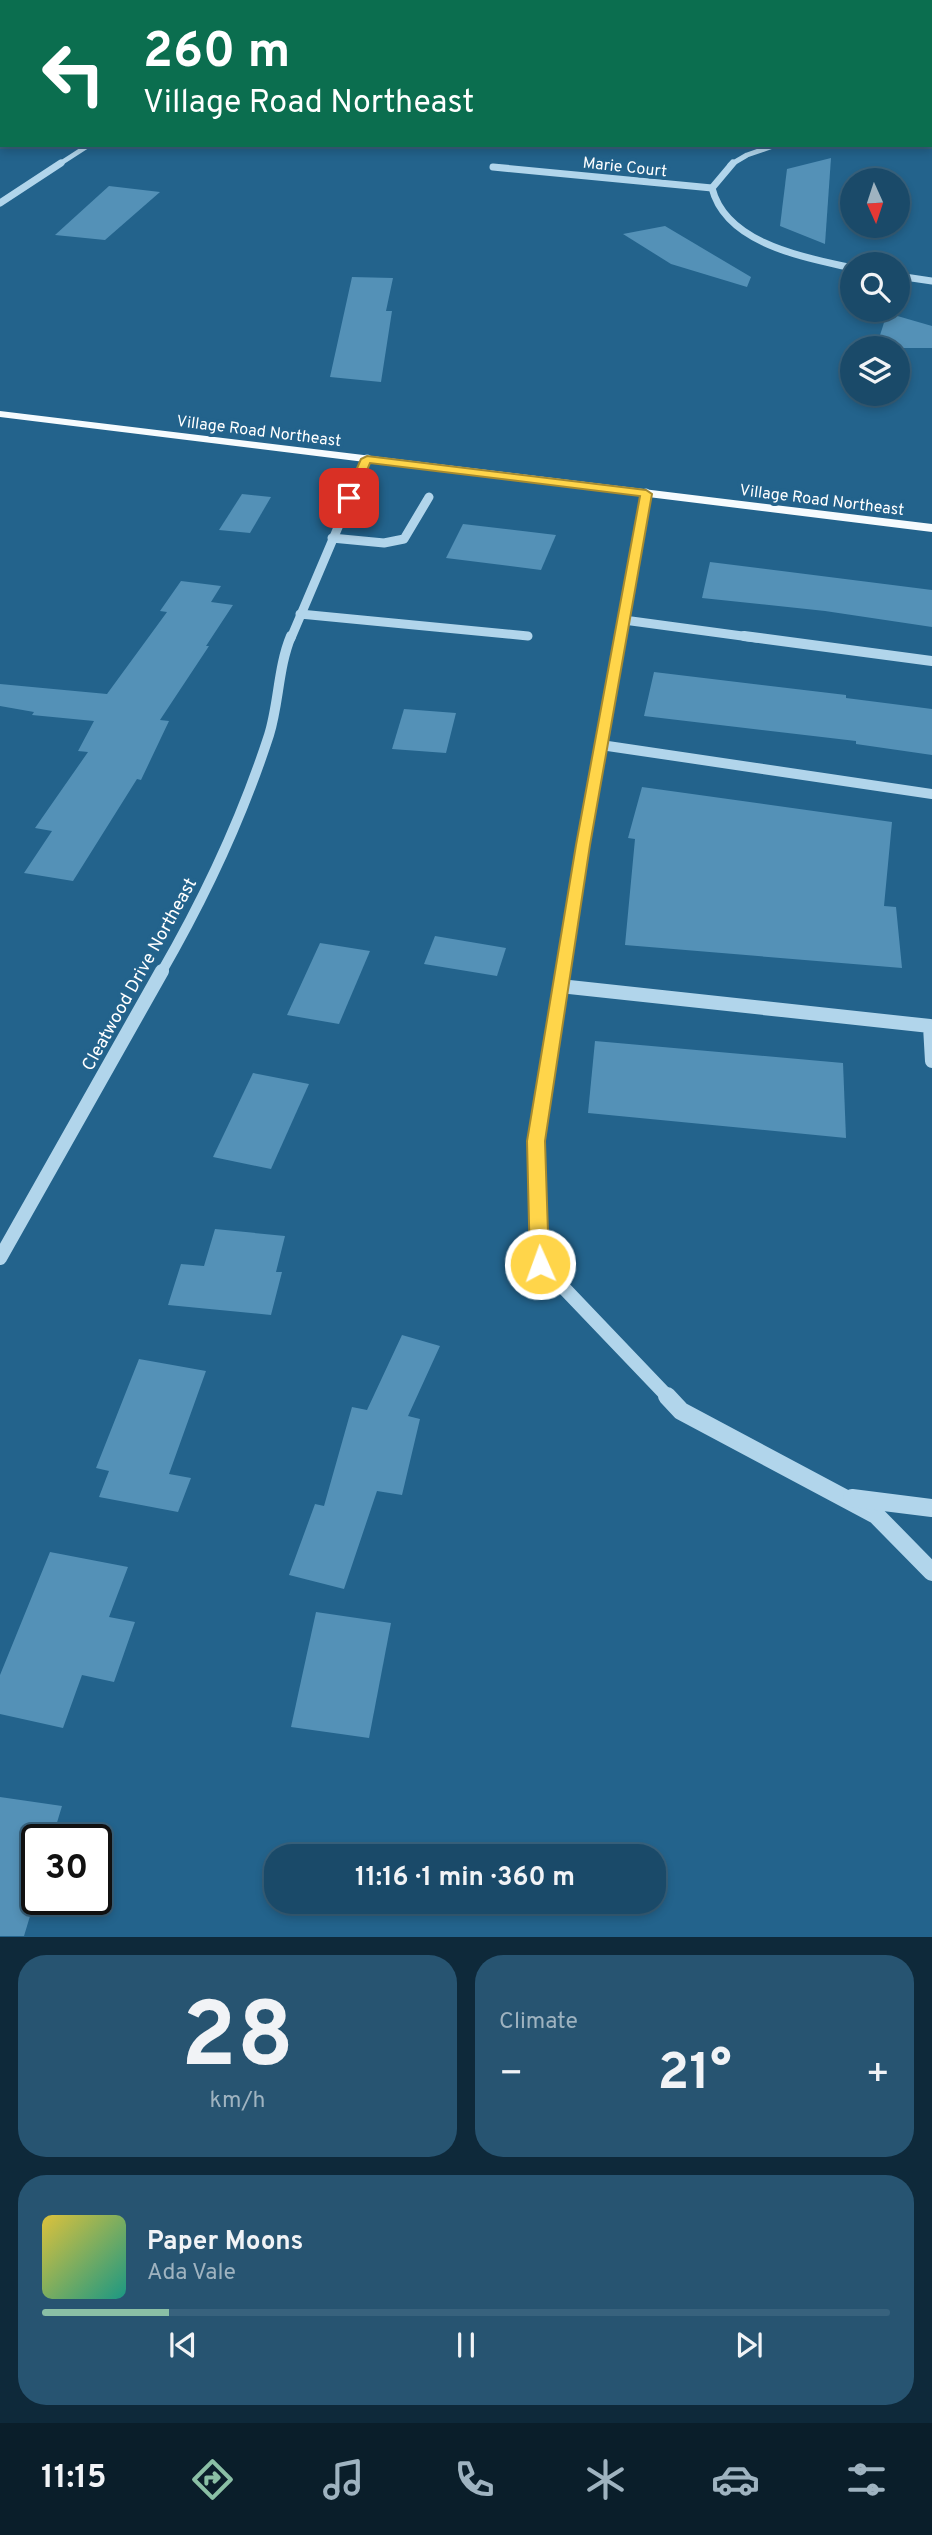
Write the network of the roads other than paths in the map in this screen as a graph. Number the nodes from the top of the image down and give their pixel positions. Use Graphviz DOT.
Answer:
graph roads {
  1 [pos="86,147"];
  2 [pos="770,147"];
  3 [pos="493,167"];
  4 [pos="712,188"];
  5 [pos="0,203"];
  6 [pos="840,265"];
  7 [pos="910,278"];
  8 [pos="932,281"];
  9 [pos="2,416"];
  10 [pos="367,459"];
  11 [pos="646,494"];
  12 [pos="429,497"];
  13 [pos="932,528"];
  14 [pos="332,538"];
  15 [pos="300,614"];
  16 [pos="624,620"];
  17 [pos="528,636"];
  18 [pos="932,661"];
  19 [pos="601,745"];
  20 [pos="932,793"];
  21 [pos="560,986"];
  22 [pos="932,1061"];
  23 [pos="0,1258"];
  24 [pos="843,1497"];
  25 [pos="932,1508"];
  26 [pos="932,1572"];
  1 -- 5 [label="street"];
  2 -- 4 [label="street"];
  3 -- 4 [label="street, Marie Court"];
  4 -- 6 [label="street"];
  7 -- 8 [label="street"];
  9 -- 10 [label="main road, Village Road Northeast"];
  10 -- 11 [label="main road, Village Road Northeast"];
  10 -- 14 [label="street, Cleatwood Drive Northeast"];
  11 -- 13 [label="main road, Village Road Northeast"];
  11 -- 16 [label="street"];
  12 -- 14 [label="street"];
  14 -- 15 [label="street, Cleatwood Drive Northeast"];
  15 -- 17 [label="street"];
  15 -- 23 [label="street, Cleatwood Drive Northeast"];
  16 -- 18 [label="street"];
  16 -- 19 [label="street"];
  19 -- 20 [label="street"];
  19 -- 21 [label="street"];
  21 -- 22 [label="street"];
  21 -- 24 [label="street"];
  24 -- 25 [label="street"];
  24 -- 26 [label="street"];
}
